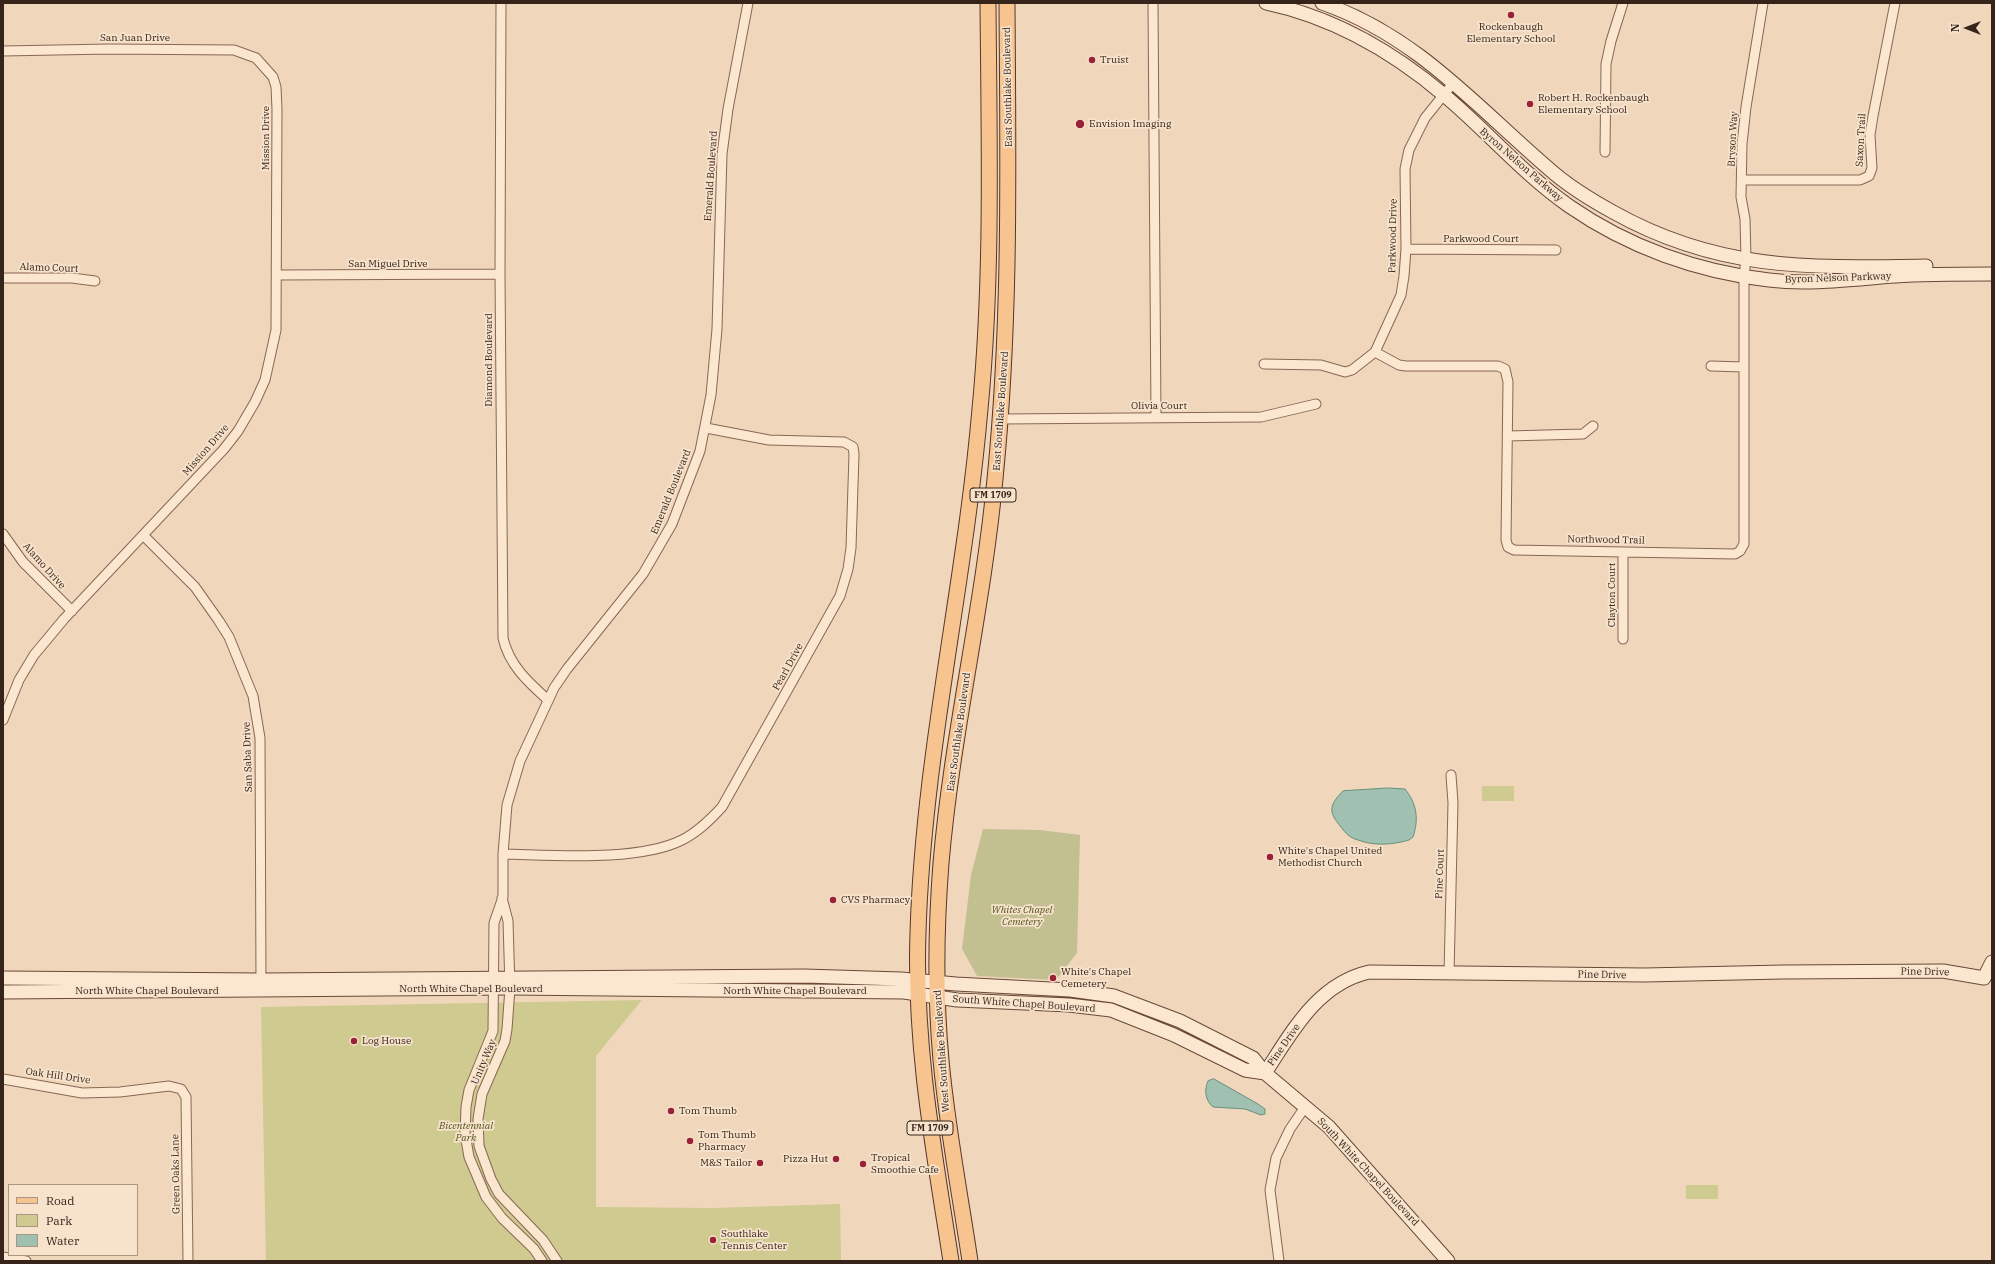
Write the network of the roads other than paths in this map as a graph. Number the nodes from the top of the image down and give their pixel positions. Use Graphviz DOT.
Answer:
graph roads {
  1 [pos="501,3"];
  2 [pos="748,3"];
  3 [pos="988,3"];
  4 [pos="1007,3"];
  5 [pos="1153,3"];
  6 [pos="1266,3"];
  7 [pos="1322,3"];
  8 [pos="1623,3"];
  9 [pos="1763,3"];
  10 [pos="1895,3"];
  11 [pos="1361,18"];
  12 [pos="1352,34"];
  13 [pos="3,51"];
  14 [pos="263,65"];
  15 [pos="1454,82"];
  16 [pos="1444,95"];
  17 [pos="1605,152"];
  18 [pos="1742,180"];
  19 [pos="1406,249"];
  20 [pos="1556,250"];
  21 [pos="1746,260"];
  22 [pos="1992,265"];
  23 [pos="1917,271"];
  24 [pos="500,274"];
  25 [pos="1992,274"];
  26 [pos="277,275"];
  27 [pos="1744,276"];
  28 [pos="3,278"];
  29 [pos="95,281"];
  30 [pos="986,340"];
  31 [pos="1375,352"];
  32 [pos="1264,364"];
  33 [pos="1711,366"];
  34 [pos="1744,367"];
  35 [pos="1316,404"];
  36 [pos="1156,417"];
  37 [pos="1001,419"];
  38 [pos="1592,426"];
  39 [pos="706,428"];
  40 [pos="1508,436"];
  41 [pos="3,534"];
  42 [pos="144,536"];
  43 [pos="1623,552"];
  44 [pos="72,611"];
  45 [pos="1622,639"];
  46 [pos="548,700"];
  47 [pos="3,720"];
  48 [pos="934,751"];
  49 [pos="955,756"];
  50 [pos="1451,775"];
  51 [pos="503,854"];
  52 [pos="502,898"];
  53 [pos="1992,962"];
  54 [pos="1449,974"];
  55 [pos="3,978"];
  56 [pos="1988,980"];
  57 [pos="495,983"];
  58 [pos="510,983"];
  59 [pos="261,984"];
  60 [pos="917,987"];
  61 [pos="937,990"];
  62 [pos="3,992"];
  63 [pos="1265,1074"];
  64 [pos="3,1079"];
  65 [pos="181,1089"];
  66 [pos="1305,1106"];
  67 [pos="481,1154"];
  68 [pos="469,1157"];
  69 [pos="3,1257"];
  70 [pos="26,1261"];
  71 [pos="185,1261"];
  72 [pos="542,1261"];
  73 [pos="557,1261"];
  74 [pos="952,1261"];
  75 [pos="970,1261"];
  76 [pos="1279,1261"];
  77 [pos="1448,1261"];
  1 -- 24 [label="street, Diamond Boulevard"];
  2 -- 39 [label="street, Emerald Boulevard"];
  3 -- 30 [label="main road, East Southlake Boulevard / FM 1709"];
  4 -- 37 [label="main road, East Southlake Boulevard / FM 1709"];
  5 -- 36 [label="street"];
  6 -- 12 [label="street, Byron Nelson Parkway"];
  7 -- 11 [label="street, Byron Nelson Parkway"];
  8 -- 17 [label="street"];
  9 -- 18 [label="street, Bryson Way"];
  10 -- 18 [label="street, Saxon Trail"];
  11 -- 12 [label="street"];
  11 -- 15 [label="street, Byron Nelson Parkway"];
  12 -- 16 [label="street, Byron Nelson Parkway"];
  13 -- 14 [label="street, San Juan Drive"];
  14 -- 26 [label="street, Mission Drive"];
  15 -- 16 [label="street, Parkwood Drive"];
  15 -- 21 [label="street, Byron Nelson Parkway"];
  16 -- 19 [label="street, Parkwood Drive"];
  16 -- 27 [label="street, Byron Nelson Parkway"];
  18 -- 21 [label="street, Bryson Way"];
  19 -- 20 [label="street, Parkwood Court"];
  19 -- 31 [label="street, Parkwood Drive"];
  21 -- 23 [label="street, Byron Nelson Parkway"];
  21 -- 27 [label="street, Bryson Way"];
  22 -- 23 [label="street, Byron Nelson Parkway"];
  23 -- 25 [label="street, Byron Nelson Parkway"];
  23 -- 27 [label="street, Byron Nelson Parkway"];
  24 -- 26 [label="street, San Miguel Drive"];
  24 -- 46 [label="street, Diamond Boulevard"];
  26 -- 42 [label="street, Mission Drive"];
  27 -- 34 [label="street, Northwood Trail"];
  28 -- 29 [label="street, Alamo Court"];
  30 -- 37 [label="main road"];
  30 -- 48 [label="main road, East Southlake Boulevard / FM 1709"];
  31 -- 32 [label="street, Parkwood Drive"];
  31 -- 40 [label="street, Northwood Trail"];
  33 -- 34 [label="street"];
  34 -- 43 [label="street, Northwood Trail"];
  35 -- 36 [label="street, Olivia Court"];
  36 -- 37 [label="street, Olivia Court"];
  37 -- 49 [label="main road, East Southlake Boulevard / FM 1709"];
  38 -- 40 [label="street"];
  39 -- 46 [label="street, Emerald Boulevard"];
  39 -- 51 [label="street, Pearl Drive"];
  40 -- 43 [label="street, Northwood Trail"];
  41 -- 44 [label="street, Alamo Drive"];
  42 -- 44 [label="street, Mission Drive"];
  42 -- 59 [label="street, San Saba Drive"];
  43 -- 45 [label="street, Clayton Court"];
  44 -- 47 [label="street, Mission Drive"];
  46 -- 51 [label="street, Emerald Boulevard"];
  48 -- 49 [label="main road"];
  48 -- 60 [label="main road, East Southlake Boulevard / FM 1709"];
  49 -- 61 [label="main road, East Southlake Boulevard / FM 1709"];
  50 -- 54 [label="street, Pine Court"];
  51 -- 52 [label="street, Emerald Boulevard"];
  52 -- 57 [label="street, Emerald Boulevard"];
  52 -- 58 [label="street, Emerald Boulevard"];
  53 -- 56 [label="street"];
  54 -- 56 [label="street, Pine Drive"];
  54 -- 63 [label="street, Pine Drive"];
  55 -- 59 [label="street, North White Chapel Boulevard"];
  57 -- 58 [label="street, North White Chapel Boulevard"];
  57 -- 59 [label="street, North White Chapel Boulevard"];
  57 -- 68 [label="street, Unity Way"];
  58 -- 60 [label="street, North White Chapel Boulevard"];
  58 -- 67 [label="street, Unity Way"];
  59 -- 62 [label="street, North White Chapel Boulevard"];
  60 -- 61 [label="street, North White Chapel Boulevard"];
  60 -- 74 [label="main road, West Southlake Boulevard / FM 1709"];
  61 -- 63 [label="street, South White Chapel Boulevard"];
  61 -- 75 [label="main road, West Southlake Boulevard / FM 1709"];
  63 -- 66 [label="street, South White Chapel Boulevard"];
  64 -- 65 [label="street, Oak Hill Drive"];
  65 -- 71 [label="street, Green Oaks Lane"];
  66 -- 76 [label="street"];
  66 -- 77 [label="street, South White Chapel Boulevard"];
  67 -- 68 [label="street"];
  67 -- 73 [label="street, Unity Way"];
  68 -- 72 [label="street, Unity Way"];
  69 -- 70 [label="street"];
}
